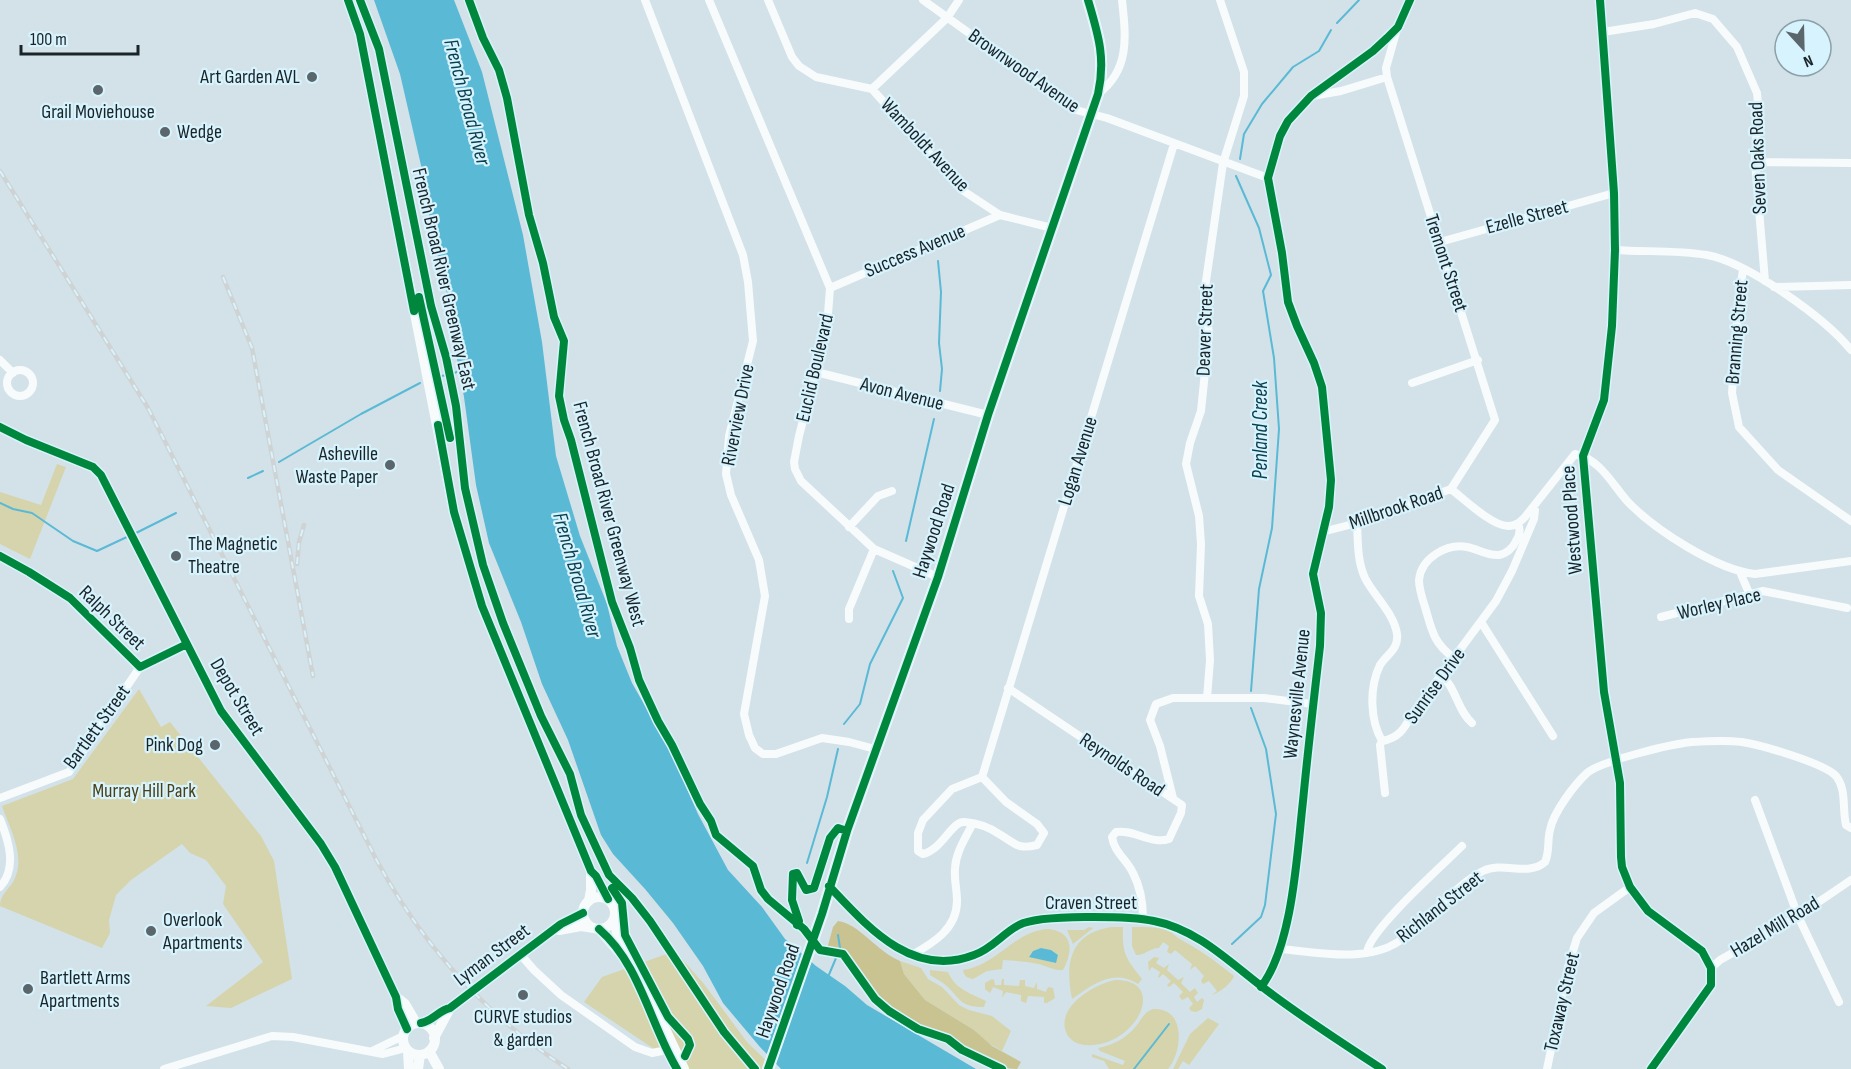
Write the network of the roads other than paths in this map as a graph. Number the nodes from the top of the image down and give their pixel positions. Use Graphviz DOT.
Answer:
graph roads {
  1 [pos="348,0"];
  2 [pos="645,0"];
  3 [pos="709,0"];
  4 [pos="768,0"];
  5 [pos="923,0"];
  6 [pos="959,0"];
  7 [pos="1088,0"];
  8 [pos="1122,0"];
  9 [pos="1220,0"];
  10 [pos="1410,0"];
  11 [pos="1600,0"];
  12 [pos="947,18"];
  13 [pos="1398,27"];
  14 [pos="1603,32"];
  15 [pos="1387,77"];
  16 [pos="872,89"];
  17 [pos="1098,94"];
  18 [pos="1311,96"];
  19 [pos="1090,115"];
  20 [pos="1174,144"];
  21 [pos="1223,162"];
  22 [pos="1755,162"];
  23 [pos="1851,163"];
  24 [pos="1268,178"];
  25 [pos="1614,194"];
  26 [pos="1000,215"];
  27 [pos="1052,228"];
  28 [pos="1440,242"];
  29 [pos="1615,250"];
  30 [pos="1743,269"];
  31 [pos="1765,281"];
  32 [pos="1851,285"];
  33 [pos="1773,287"];
  34 [pos="830,288"];
  35 [pos="1851,350"];
  36 [pos="0,360"];
  37 [pos="1478,360"];
  38 [pos="816,372"];
  39 [pos="13,373"];
  40 [pos="1412,383"];
  41 [pos="988,415"];
  42 [pos="0,427"];
  43 [pos="1583,456"];
  44 [pos="1451,489"];
  45 [pos="892,491"];
  46 [pos="1532,508"];
  47 [pos="1851,521"];
  48 [pos="1357,523"];
  49 [pos="1518,524"];
  50 [pos="849,527"];
  51 [pos="1322,532"];
  52 [pos="874,549"];
  53 [pos="0,556"];
  54 [pos="1851,561"];
  55 [pos="1740,572"];
  56 [pos="938,577"];
  57 [pos="1749,593"];
  58 [pos="1847,608"];
  59 [pos="1661,617"];
  60 [pos="849,619"];
  61 [pos="1481,622"];
  62 [pos="187,644"];
  63 [pos="1454,658"];
  64 [pos="140,667"];
  65 [pos="1441,675"];
  66 [pos="1008,688"];
  67 [pos="1207,698"];
  68 [pos="1313,704"];
  69 [pos="1472,723"];
  70 [pos="1553,736"];
  71 [pos="1383,741"];
  72 [pos="875,748"];
  73 [pos="1616,760"];
  74 [pos="982,777"];
  75 [pos="1385,793"];
  76 [pos="0,798"];
  77 [pos="1173,798"];
  78 [pos="1755,800"];
  79 [pos="0,819"];
  80 [pos="972,825"];
  81 [pos="1849,826"];
  82 [pos="1462,846"];
  83 [pos="591,871"];
  84 [pos="1851,880"];
  85 [pos="829,886"];
  86 [pos="0,887"];
  87 [pos="1630,887"];
  88 [pos="608,899"];
  89 [pos="589,901"];
  90 [pos="583,913"];
  91 [pos="1798,916"];
  92 [pos="614,919"];
  93 [pos="1143,919"];
  94 [pos="596,928"];
  95 [pos="550,932"];
  96 [pos="1280,949"];
  97 [pos="1367,953"];
  98 [pos="520,954"];
  99 [pos="912,956"];
  100 [pos="1711,968"];
  101 [pos="1262,987"];
  102 [pos="1839,1002"];
  103 [pos="450,1008"];
  104 [pos="412,1028"];
  105 [pos="434,1038"];
  106 [pos="407,1049"];
  107 [pos="667,1050"];
  108 [pos="372,1051"];
  109 [pos="425,1053"];
  110 [pos="1659,1057"];
  111 [pos="164,1069"];
  112 [pos="409,1069"];
  113 [pos="418,1069"];
  114 [pos="439,1069"];
  115 [pos="677,1069"];
  116 [pos="684,1069"];
  117 [pos="768,1069"];
  118 [pos="1382,1069"];
  119 [pos="1547,1069"];
  120 [pos="1651,1069"];
  121 [pos="1658,1069"];
  1 -- 83 [label="street"];
  2 -- 72 [label="street, Riverview Drive"];
  3 -- 34 [label="street, Euclid Boulevard"];
  4 -- 16 [label="street, Wamboldt Avenue"];
  5 -- 12 [label="street, Brownwood Avenue"];
  6 -- 12 [label="street"];
  7 -- 17 [label="main road, Haywood Road"];
  8 -- 17 [label="street"];
  9 -- 21 [label="street, Deaver Street"];
  10 -- 13 [label="street, Waynesville Avenue"];
  11 -- 14 [label="street, Westwood Place"];
  12 -- 16 [label="street"];
  12 -- 19 [label="street, Brownwood Avenue"];
  13 -- 15 [label="street, Tremont Street"];
  13 -- 18 [label="street, Waynesville Avenue"];
  14 -- 22 [label="street, Seven Oaks Road"];
  14 -- 25 [label="street, Westwood Place"];
  15 -- 18 [label="street"];
  15 -- 28 [label="street, Tremont Street"];
  16 -- 26 [label="street, Wamboldt Avenue"];
  17 -- 19 [label="main road, Haywood Road"];
  18 -- 24 [label="street, Waynesville Avenue"];
  19 -- 20 [label="street, Brownwood Avenue"];
  19 -- 27 [label="main road, Haywood Road"];
  20 -- 21 [label="street, Brownwood Avenue"];
  20 -- 66 [label="street, Logan Avenue"];
  21 -- 24 [label="street, Brownwood Avenue"];
  21 -- 67 [label="street, Deaver Street"];
  22 -- 23 [label="street"];
  22 -- 31 [label="street, Seven Oaks Road"];
  24 -- 51 [label="street, Waynesville Avenue"];
  25 -- 28 [label="street, Ezelle Street"];
  25 -- 29 [label="street, Westwood Place"];
  26 -- 27 [label="street, Wamboldt Avenue"];
  26 -- 34 [label="street, Success Avenue"];
  27 -- 41 [label="main road, Haywood Road"];
  28 -- 37 [label="street, Tremont Street"];
  29 -- 30 [label="street"];
  29 -- 43 [label="street, Westwood Place"];
  30 -- 31 [label="street"];
  30 -- 47 [label="street, Branning Street"];
  31 -- 33 [label="street"];
  32 -- 33 [label="street"];
  33 -- 35 [label="street"];
  34 -- 38 [label="street, Euclid Boulevard"];
  36 -- 39 [label="street"];
  37 -- 40 [label="street"];
  37 -- 44 [label="street, Tremont Street"];
  38 -- 41 [label="street, Avon Avenue"];
  38 -- 50 [label="street, Euclid Boulevard"];
  41 -- 56 [label="main road, Haywood Road"];
  42 -- 62 [label="street, Depot Street"];
  43 -- 46 [label="street"];
  43 -- 55 [label="street"];
  43 -- 73 [label="street, Westwood Place"];
  44 -- 48 [label="street, Millbrook Road"];
  44 -- 49 [label="street, Millbrook Road"];
  45 -- 50 [label="street"];
  46 -- 49 [label="street"];
  46 -- 61 [label="street, Sunrise Drive"];
  48 -- 51 [label="street, Millbrook Road"];
  48 -- 71 [label="street, Sunrise Drive"];
  49 -- 63 [label="street"];
  50 -- 52 [label="street, Euclid Boulevard"];
  51 -- 68 [label="street, Waynesville Avenue"];
  52 -- 56 [label="street, Euclid Boulevard"];
  52 -- 60 [label="street"];
  53 -- 64 [label="street, Ralph Street"];
  54 -- 55 [label="street"];
  55 -- 57 [label="street"];
  56 -- 72 [label="main road, Haywood Road"];
  57 -- 58 [label="street, Worley Place"];
  57 -- 59 [label="street, Worley Place"];
  61 -- 63 [label="street, Sunrise Drive"];
  61 -- 70 [label="street"];
  62 -- 64 [label="street, Bartlett Street"];
  62 -- 104 [label="street, Depot Street"];
  63 -- 65 [label="street, Sunrise Drive"];
  64 -- 76 [label="street, Bartlett Street"];
  65 -- 69 [label="street"];
  65 -- 71 [label="street, Sunrise Drive"];
  66 -- 74 [label="street, Logan Avenue"];
  66 -- 77 [label="street, Reynolds Road"];
  67 -- 68 [label="street, Reynolds Road"];
  67 -- 77 [label="street, Reynolds Road"];
  68 -- 96 [label="street, Waynesville Avenue"];
  71 -- 75 [label="street"];
  72 -- 85 [label="main road, Haywood Road"];
  73 -- 81 [label="street, Richland Street"];
  73 -- 87 [label="street, Westwood Place"];
  73 -- 97 [label="street, Richland Street"];
  74 -- 80 [label="street"];
  74 -- 80 [label="street"];
  77 -- 93 [label="street"];
  78 -- 91 [label="street"];
  79 -- 86 [label="street"];
  80 -- 99 [label="street"];
  82 -- 97 [label="street"];
  83 -- 88 [label="street"];
  83 -- 89 [label="street"];
  84 -- 91 [label="street, Hazel Mill Road"];
  85 -- 99 [label="street, Craven Street"];
  85 -- 117 [label="main road, Haywood Road"];
  87 -- 100 [label="street, Westwood Place"];
  87 -- 119 [label="street, Toxaway Street"];
  88 -- 89 [label="street"];
  88 -- 92 [label="street"];
  89 -- 90 [label="street"];
  90 -- 94 [label="street"];
  90 -- 95 [label="street, Lyman Street"];
  91 -- 100 [label="street, Hazel Mill Road"];
  91 -- 102 [label="street"];
  92 -- 94 [label="street"];
  92 -- 116 [label="street"];
  93 -- 99 [label="street, Craven Street"];
  93 -- 101 [label="street, Craven Street"];
  94 -- 95 [label="street, Lyman Street"];
  94 -- 107 [label="street"];
  95 -- 98 [label="street, Lyman Street"];
  96 -- 97 [label="street, Richland Street"];
  96 -- 101 [label="street, Waynesville Avenue"];
  98 -- 103 [label="street, Lyman Street"];
  98 -- 107 [label="street"];
  100 -- 110 [label="street, Hazel Mill Road"];
  101 -- 118 [label="street, Craven Street"];
  103 -- 104 [label="street, Lyman Street"];
  103 -- 105 [label="street, Lyman Street"];
  104 -- 105 [label="street, Depot Street"];
  104 -- 106 [label="street"];
  104 -- 108 [label="street, Lyman Street"];
  105 -- 109 [label="street, Lyman Street"];
  106 -- 108 [label="street"];
  106 -- 109 [label="street"];
  106 -- 112 [label="street"];
  107 -- 115 [label="street"];
  108 -- 111 [label="street"];
  109 -- 113 [label="street, Lyman Street"];
  109 -- 114 [label="street"];
  110 -- 120 [label="street, Hazel Mill Road"];
  110 -- 121 [label="street"];
}
